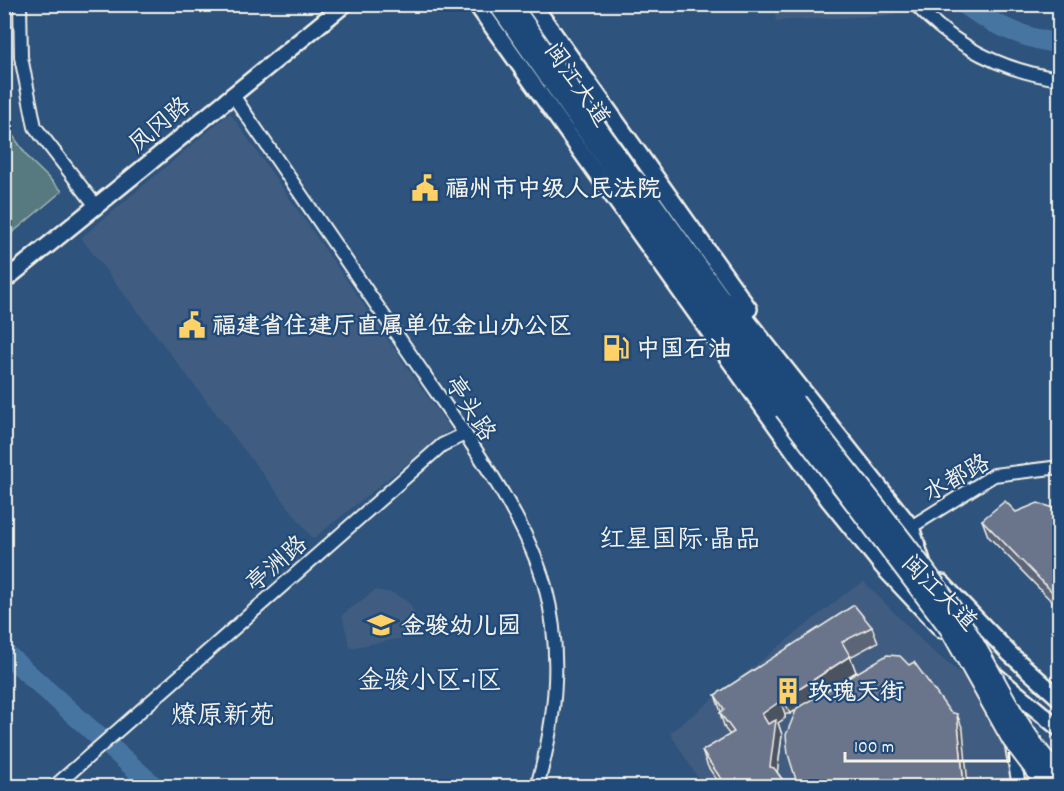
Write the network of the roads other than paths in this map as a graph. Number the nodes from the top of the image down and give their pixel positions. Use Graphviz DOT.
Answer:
graph roads {
  1 [pos="20,4"];
  2 [pos="345,4"];
  3 [pos="476,4"];
  4 [pos="496,4"];
  5 [pos="513,4"];
  6 [pos="533,4"];
  7 [pos="915,4"];
  8 [pos="1059,79"];
  9 [pos="232,94"];
  10 [pos="630,184"];
  11 [pos="96,206"];
  12 [pos="4,281"];
  13 [pos="789,406"];
  14 [pos="465,434"];
  15 [pos="848,445"];
  16 [pos="1059,467"];
  17 [pos="806,470"];
  18 [pos="911,527"];
  19 [pos="999,679"];
  20 [pos="1059,699"];
  21 [pos="1030,704"];
  22 [pos="1059,729"];
  23 [pos="1059,741"];
  24 [pos="1059,776"];
  25 [pos="55,786"];
  26 [pos="537,786"];
  27 [pos="1019,786"];
  28 [pos="1047,786"];
  1 -- 11 [label="street"];
  2 -- 9 [label="main road, 凤冈路"];
  3 -- 17 [label="main road"];
  4 -- 10 [label="main road, 闽江大道"];
  5 -- 10 [label="main road, 闽江大道"];
  6 -- 15 [label="main road"];
  7 -- 8 [label="street"];
  9 -- 11 [label="main road, 凤冈路"];
  9 -- 14 [label="street, 亭头路"];
  10 -- 13 [label="highway"];
  10 -- 15 [label="main road"];
  10 -- 17 [label="main road"];
  11 -- 12 [label="main road, 凤冈路"];
  13 -- 24 [label="highway, bridge"];
  13 -- 28 [label="highway, bridge"];
  14 -- 25 [label="street, 亭洲路"];
  14 -- 26 [label="street, 亭头路"];
  15 -- 18 [label="main road, 闽江大道"];
  16 -- 18 [label="street, 水都路"];
  17 -- 19 [label="main road, 闽江大道"];
  18 -- 20 [label="main road, 闽江大道"];
  19 -- 21 [label="main road, 闽江大道"];
  19 -- 27 [label="street"];
  21 -- 22 [label="main road, 闽江大道"];
  21 -- 23 [label="main road"];
}
